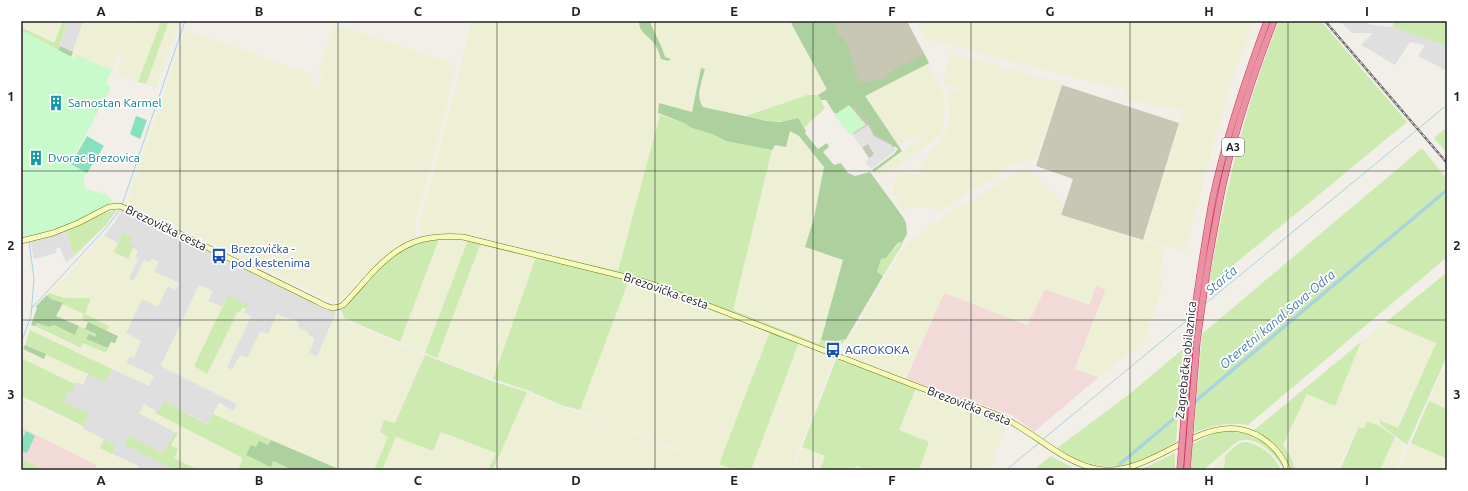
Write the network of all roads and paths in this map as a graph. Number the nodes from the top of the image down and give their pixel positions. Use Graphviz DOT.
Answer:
graph roads {
  1 [pos="1267,21"];
  2 [pos="1274,21"];
  3 [pos="26,240"];
  4 [pos="1203,276"];
  5 [pos="1180,470"];
  6 [pos="1187,470"];
  7 [pos="1288,470"];
  1 -- 4 [label="highway, Zagrebačka obilaznica / A3"];
  2 -- 4 [label="highway, Zagrebačka obilaznica / A3"];
  3 -- 7 [label="main road, Brezovička cesta"];
  4 -- 5 [label="highway, Zagrebačka obilaznica / A3, bridge"];
  4 -- 6 [label="highway, Zagrebačka obilaznica / A3, bridge"];
}
